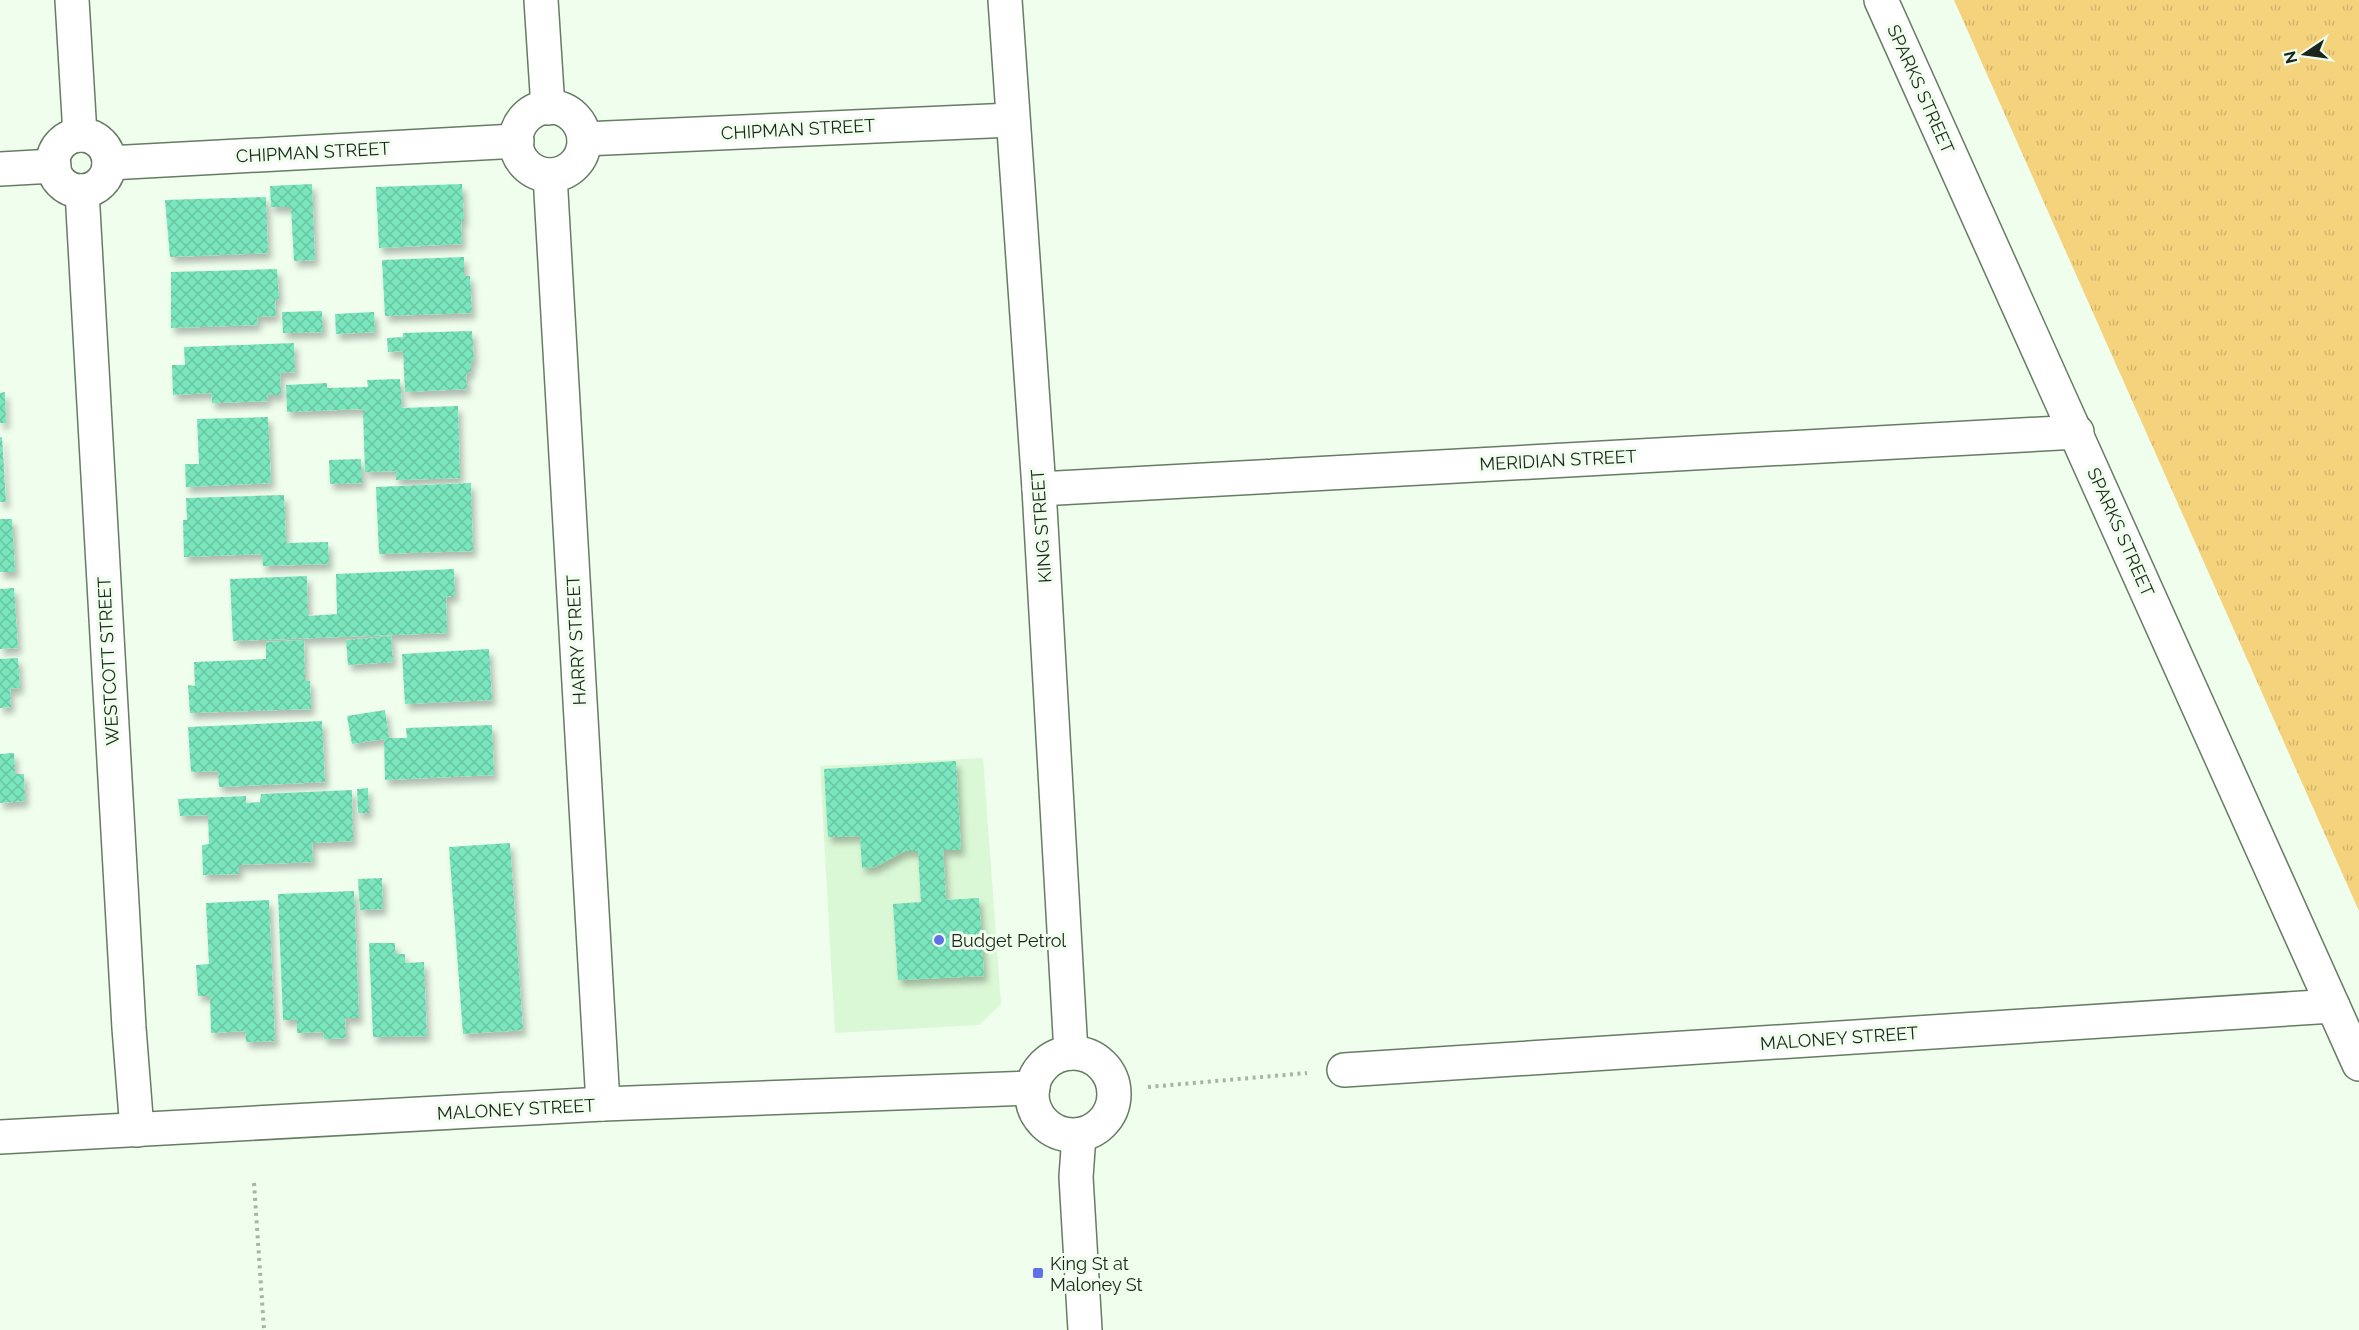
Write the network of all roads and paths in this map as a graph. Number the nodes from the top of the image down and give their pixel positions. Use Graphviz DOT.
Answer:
graph roads {
  1 [pos="72,0"];
  2 [pos="542,0"];
  3 [pos="1005,0"];
  4 [pos="1881,0"];
  5 [pos="548,108"];
  6 [pos="1011,120"];
  7 [pos="80,135"];
  8 [pos="584,139"];
  9 [pos="517,141"];
  10 [pos="109,163"];
  11 [pos="54,166"];
  12 [pos="0,169"];
  13 [pos="550,175"];
  14 [pos="82,191"];
  15 [pos="2077,432"];
  16 [pos="1039,489"];
  17 [pos="2333,1006"];
  18 [pos="1071,1053"];
  19 [pos="2359,1064"];
  20 [pos="1344,1070"];
  21 [pos="1148,1087"];
  22 [pos="1033,1089"];
  23 [pos="603,1104"];
  24 [pos="137,1130"];
  25 [pos="1080,1135"];
  26 [pos="0,1137"];
  27 [pos="254,1183"];
  28 [pos="264,1330"];
  29 [pos="1084,1330"];
  1 -- 7 [label="street"];
  2 -- 5 [label="street"];
  3 -- 6 [label="street, KING STREET"];
  4 -- 15 [label="street, SPARKS STREET"];
  5 -- 8 [label="street"];
  5 -- 9 [label="street"];
  6 -- 8 [label="street, CHIPMAN STREET"];
  6 -- 16 [label="street, KING STREET"];
  7 -- 10 [label="street"];
  7 -- 11 [label="street"];
  8 -- 13 [label="street"];
  9 -- 10 [label="street, CHIPMAN STREET"];
  9 -- 13 [label="street"];
  10 -- 14 [label="street"];
  11 -- 12 [label="street"];
  11 -- 14 [label="street"];
  13 -- 23 [label="street, HARRY STREET"];
  14 -- 24 [label="street, WESTCOTT STREET"];
  15 -- 16 [label="street, MERIDIAN STREET"];
  15 -- 17 [label="street, SPARKS STREET"];
  16 -- 18 [label="street, KING STREET"];
  17 -- 19 [label="street, SPARKS STREET"];
  17 -- 20 [label="street, MALONEY STREET"];
  18 -- 22 [label="street"];
  18 -- 25 [label="street"];
  20 -- 21 [label="path"];
  22 -- 23 [label="street, MALONEY STREET"];
  22 -- 25 [label="street"];
  23 -- 24 [label="street, MALONEY STREET"];
  24 -- 26 [label="street, MALONEY STREET"];
  25 -- 29 [label="street"];
  27 -- 28 [label="path"];
}
